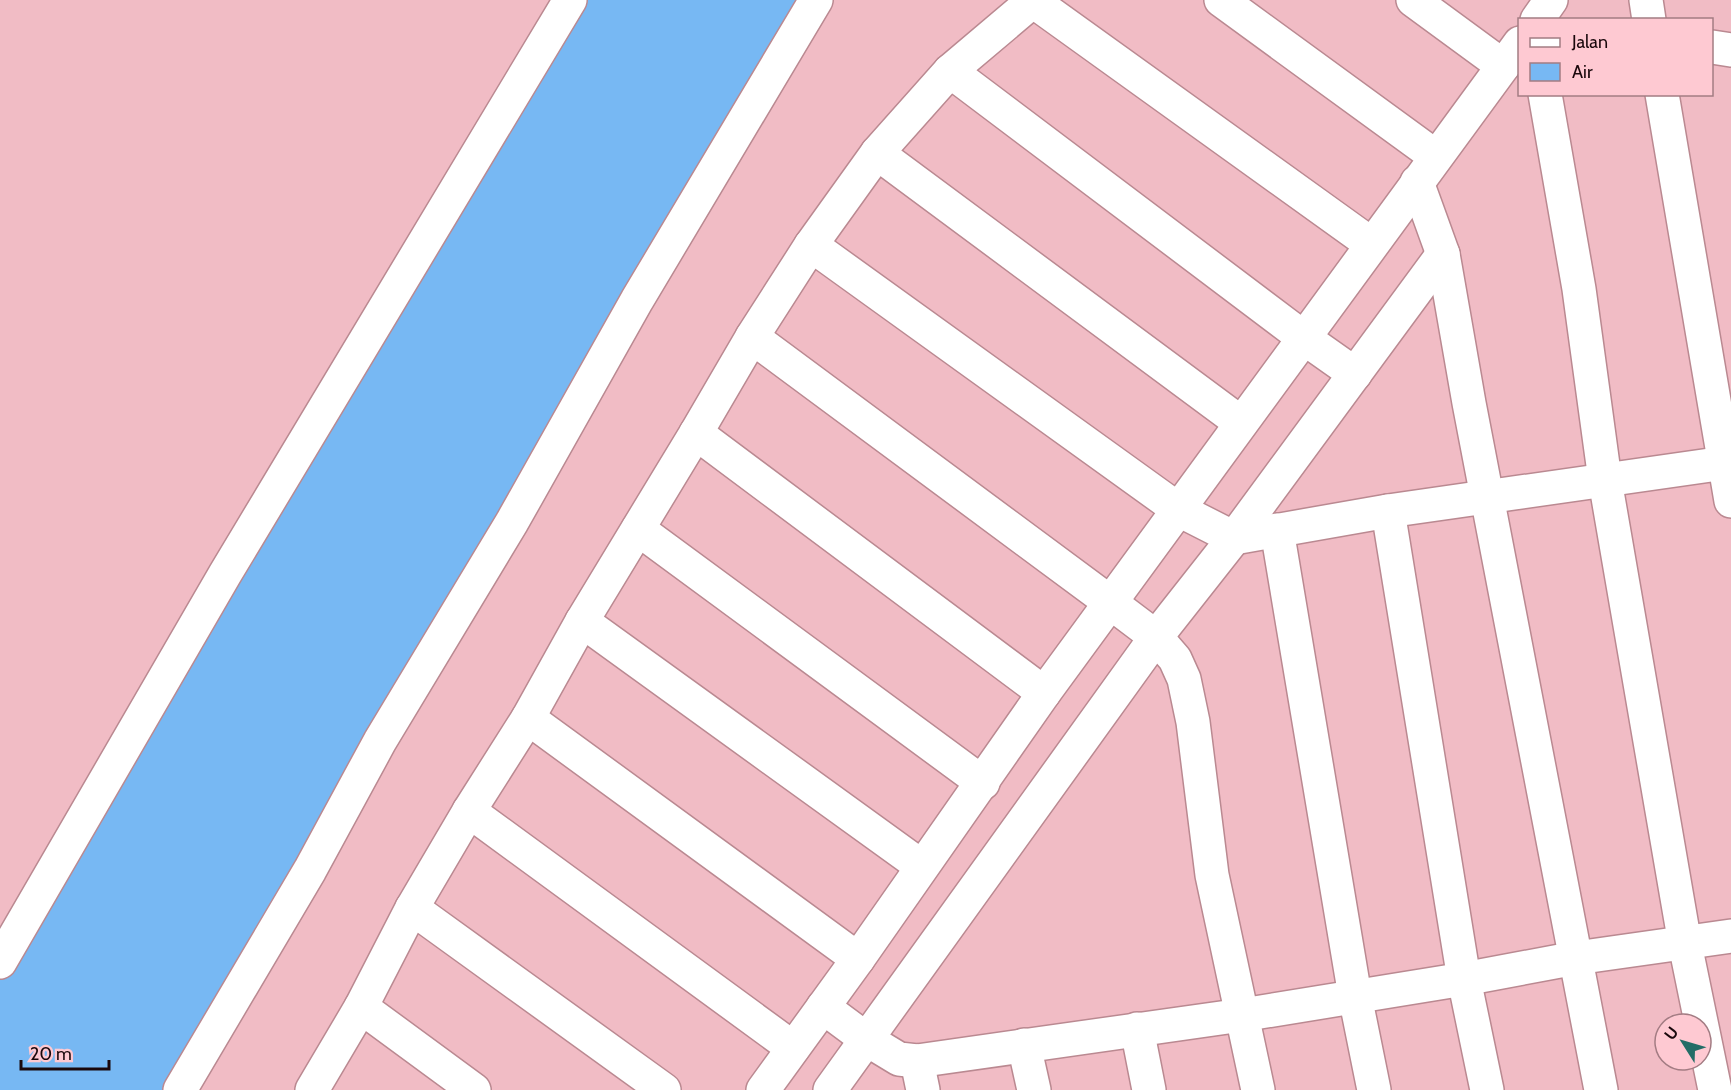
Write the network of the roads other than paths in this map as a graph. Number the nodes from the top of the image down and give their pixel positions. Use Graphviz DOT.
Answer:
graph roads {
  1 [pos="570,0"];
  2 [pos="816,0"];
  3 [pos="1034,0"];
  4 [pos="1221,0"];
  5 [pos="1413,0"];
  6 [pos="1551,0"];
  7 [pos="1646,0"];
  8 [pos="1538,18"];
  9 [pos="1650,18"];
  10 [pos="1713,47"];
  11 [pos="1731,50"];
  12 [pos="1511,55"];
  13 [pos="950,71"];
  14 [pos="1545,96"];
  15 [pos="1662,96"];
  16 [pos="877,153"];
  17 [pos="1426,169"];
  18 [pos="1371,244"];
  19 [pos="811,245"];
  20 [pos="1443,254"];
  21 [pos="752,337"];
  22 [pos="1304,338"];
  23 [pos="1355,374"];
  24 [pos="1241,423"];
  25 [pos="696,433"];
  26 [pos="1728,462"];
  27 [pos="1605,480"];
  28 [pos="1488,496"];
  29 [pos="1731,501"];
  30 [pos="1179,510"];
  31 [pos="1388,511"];
  32 [pos="638,529"];
  33 [pos="1277,530"];
  34 [pos="1234,538"];
  35 [pos="1111,603"];
  36 [pos="582,621"];
  37 [pos="1156,638"];
  38 [pos="1044,693"];
  39 [pos="528,718"];
  40 [pos="983,783"];
  41 [pos="469,811"];
  42 [pos="921,866"];
  43 [pos="412,908"];
  44 [pos="1731,936"];
  45 [pos="1685,944"];
  46 [pos="1576,958"];
  47 [pos="858,959"];
  48 [pos="0,962"];
  49 [pos="1464,979"];
  50 [pos="1355,996"];
  51 [pos="360,1007"];
  52 [pos="822,1007"];
  53 [pos="1242,1015"];
  54 [pos="1137,1029"];
  55 [pos="866,1039"];
  56 [pos="1024,1045"];
  57 [pos="793,1048"];
  58 [pos="920,1076"];
  59 [pos="180,1090"];
  60 [pos="312,1090"];
  61 [pos="474,1090"];
  62 [pos="664,1090"];
  63 [pos="763,1090"];
  64 [pos="830,1090"];
  65 [pos="1034,1090"];
  66 [pos="1149,1090"];
  67 [pos="1258,1090"];
  68 [pos="1374,1090"];
  69 [pos="1487,1090"];
  70 [pos="1601,1090"];
  71 [pos="1715,1090"];
  1 -- 48 [label="street"];
  2 -- 59 [label="street"];
  3 -- 13 [label="street"];
  3 -- 18 [label="street"];
  4 -- 17 [label="street"];
  5 -- 12 [label="street"];
  6 -- 8 [label="street"];
  7 -- 9 [label="street"];
  10 -- 11 [label="street"];
  12 -- 17 [label="street"];
  13 -- 16 [label="street"];
  13 -- 22 [label="street"];
  14 -- 27 [label="street"];
  15 -- 26 [label="street"];
  16 -- 19 [label="street"];
  16 -- 24 [label="street"];
  17 -- 18 [label="street"];
  17 -- 20 [label="street"];
  18 -- 22 [label="street"];
  19 -- 21 [label="street"];
  19 -- 30 [label="street"];
  20 -- 23 [label="street"];
  20 -- 28 [label="street"];
  21 -- 25 [label="street"];
  21 -- 35 [label="street"];
  22 -- 23 [label="street"];
  22 -- 24 [label="street"];
  23 -- 34 [label="street"];
  24 -- 30 [label="street"];
  25 -- 32 [label="street"];
  25 -- 38 [label="street"];
  26 -- 27 [label="street"];
  26 -- 29 [label="street"];
  27 -- 28 [label="street"];
  27 -- 45 [label="street"];
  28 -- 31 [label="street"];
  28 -- 46 [label="street"];
  30 -- 34 [label="street"];
  30 -- 35 [label="street"];
  31 -- 33 [label="street"];
  31 -- 49 [label="street"];
  32 -- 36 [label="street"];
  32 -- 40 [label="street"];
  33 -- 34 [label="street"];
  33 -- 50 [label="street"];
  34 -- 37 [label="street"];
  35 -- 37 [label="street"];
  35 -- 38 [label="street"];
  36 -- 39 [label="street"];
  36 -- 42 [label="street"];
  37 -- 53 [label="street"];
  37 -- 55 [label="street"];
  38 -- 40 [label="street"];
  39 -- 41 [label="street"];
  39 -- 47 [label="street"];
  40 -- 42 [label="street"];
  41 -- 43 [label="street"];
  41 -- 57 [label="street"];
  42 -- 47 [label="street"];
  43 -- 51 [label="street"];
  43 -- 62 [label="street"];
  44 -- 45 [label="street"];
  45 -- 46 [label="street"];
  45 -- 71 [label="street"];
  46 -- 49 [label="street"];
  46 -- 70 [label="street"];
  47 -- 52 [label="street"];
  49 -- 50 [label="street"];
  49 -- 69 [label="street"];
  50 -- 53 [label="street"];
  50 -- 68 [label="street"];
  51 -- 60 [label="street"];
  51 -- 61 [label="street"];
  52 -- 55 [label="street"];
  52 -- 57 [label="street"];
  53 -- 54 [label="street"];
  53 -- 67 [label="street"];
  54 -- 56 [label="street"];
  54 -- 66 [label="street"];
  55 -- 58 [label="street"];
  55 -- 64 [label="street"];
  56 -- 58 [label="street"];
  56 -- 65 [label="street"];
  57 -- 63 [label="street"];
}
